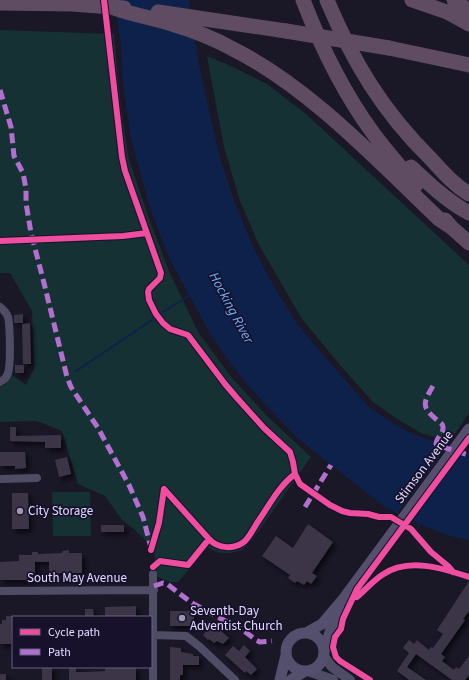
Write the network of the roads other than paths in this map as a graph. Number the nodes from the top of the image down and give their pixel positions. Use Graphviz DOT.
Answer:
graph roads {
  1 [pos="303,0"];
  2 [pos="327,0"];
  3 [pos="412,0"];
  4 [pos="454,0"];
  5 [pos="7,3"];
  6 [pos="114,8"];
  7 [pos="469,11"];
  8 [pos="469,24"];
  9 [pos="469,65"];
  10 [pos="373,132"];
  11 [pos="469,194"];
  12 [pos="469,213"];
  13 [pos="451,227"];
  14 [pos="469,243"];
  15 [pos="0,307"];
  16 [pos="0,382"];
  17 [pos="467,431"];
  18 [pos="37,478"];
  19 [pos="0,479"];
  20 [pos="153,574"];
  21 [pos="154,590"];
  22 [pos="0,591"];
  23 [pos="344,598"];
  24 [pos="306,633"];
  25 [pos="153,635"];
  26 [pos="324,653"];
  27 [pos="286,655"];
  28 [pos="307,671"];
  29 [pos="153,680"];
  30 [pos="235,680"];
  31 [pos="280,680"];
  32 [pos="292,680"];
  33 [pos="333,680"];
  34 [pos="350,680"];
  1 -- 10 [label="highway"];
  2 -- 11 [label="highway"];
  3 -- 8 [label="highway"];
  4 -- 7 [label="highway"];
  5 -- 6 [label="highway"];
  6 -- 9 [label="highway, bridge"];
  6 -- 13 [label="highway"];
  10 -- 12 [label="highway"];
  10 -- 13 [label="highway"];
  13 -- 14 [label="highway"];
  15 -- 16 [label="street"];
  17 -- 23 [label="main road, Stimson Avenue"];
  18 -- 19 [label="street"];
  20 -- 21 [label="street"];
  21 -- 22 [label="street, South May Avenue"];
  21 -- 25 [label="street"];
  23 -- 24 [label="main road, Stimson Avenue"];
  23 -- 26 [label="main road, Stimson Avenue"];
  24 -- 26 [label="main road"];
  24 -- 27 [label="main road"];
  25 -- 29 [label="street"];
  25 -- 30 [label="street"];
  26 -- 28 [label="main road"];
  26 -- 34 [label="street"];
  27 -- 28 [label="main road"];
  27 -- 31 [label="main road"];
  28 -- 32 [label="main road"];
  28 -- 33 [label="street"];
}
